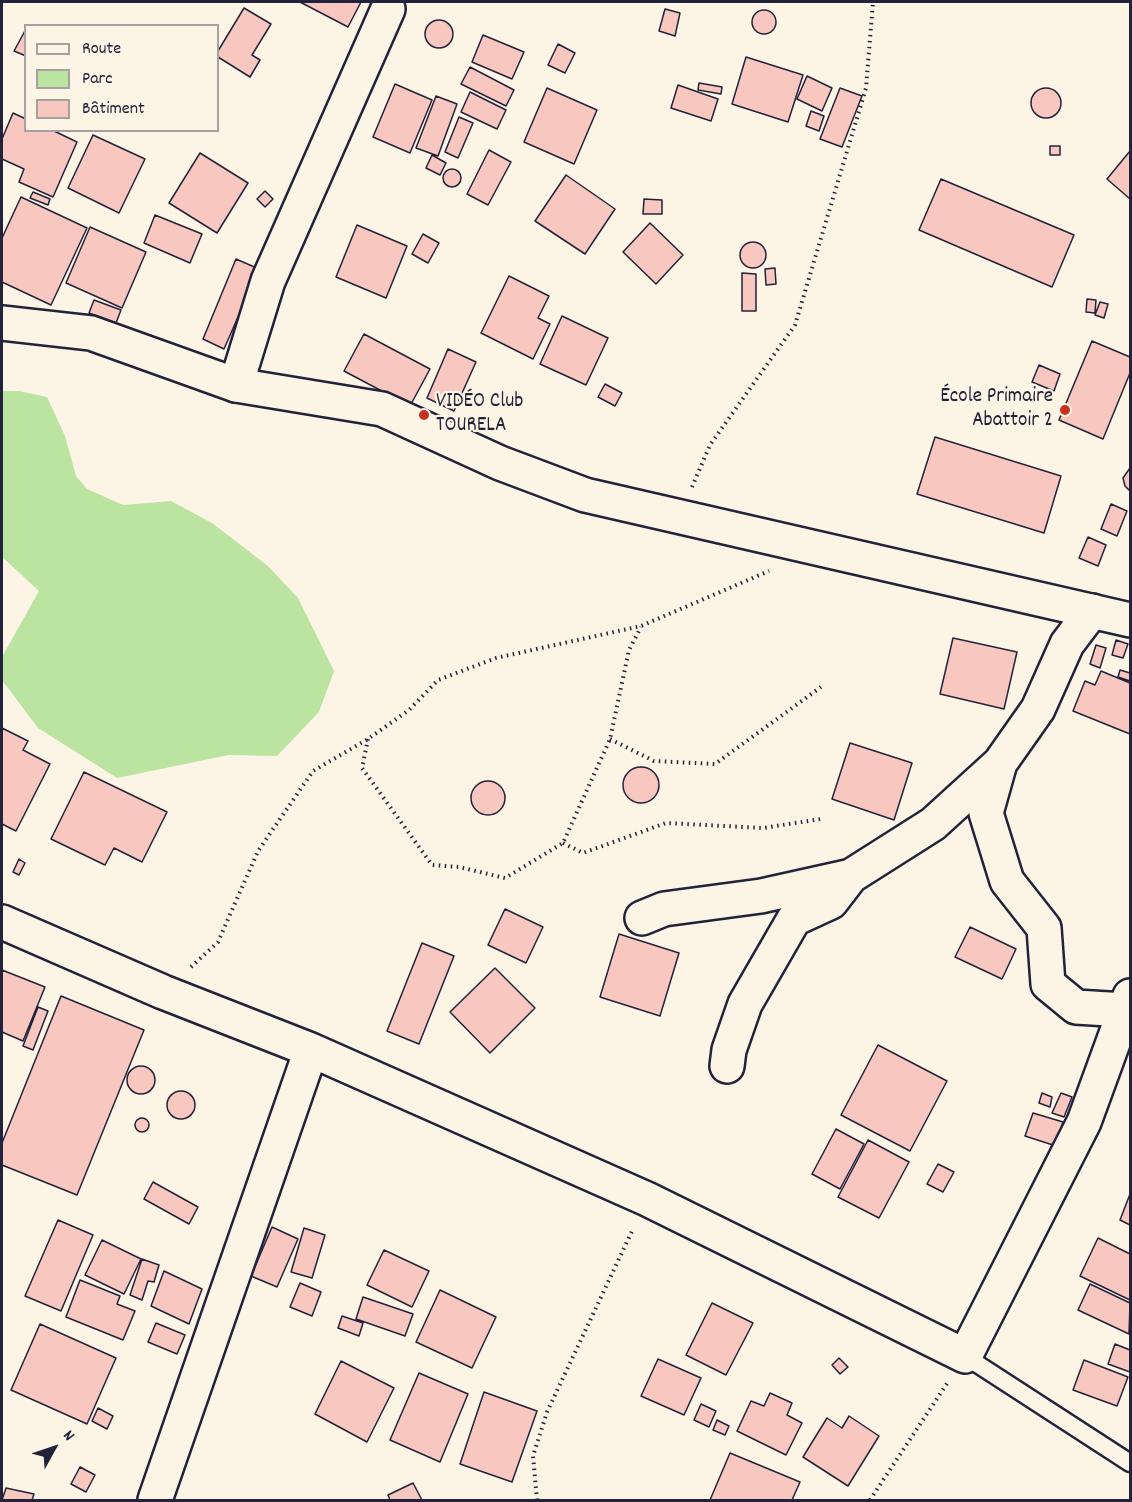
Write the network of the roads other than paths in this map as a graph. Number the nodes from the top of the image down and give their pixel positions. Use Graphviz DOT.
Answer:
graph roads {
  1 [pos="388,9"];
  2 [pos="2,323"];
  3 [pos="236,385"];
  4 [pos="1092,611"];
  5 [pos="1131,620"];
  6 [pos="1000,763"];
  7 [pos="851,876"];
  8 [pos="642,918"];
  9 [pos="2,922"];
  10 [pos="1128,1003"];
  11 [pos="311,1050"];
  12 [pos="727,1066"];
  13 [pos="965,1356"];
  14 [pos="1131,1463"];
  15 [pos="155,1500"];
  1 -- 3 [label="street"];
  2 -- 3 [label="street"];
  3 -- 4 [label="street"];
  4 -- 5 [label="street"];
  4 -- 6 [label="street"];
  6 -- 7 [label="street"];
  6 -- 10 [label="street"];
  7 -- 8 [label="street"];
  7 -- 12 [label="street"];
  9 -- 11 [label="street"];
  10 -- 13 [label="street"];
  11 -- 13 [label="street"];
  11 -- 15 [label="street"];
  13 -- 14 [label="lane"];
}
